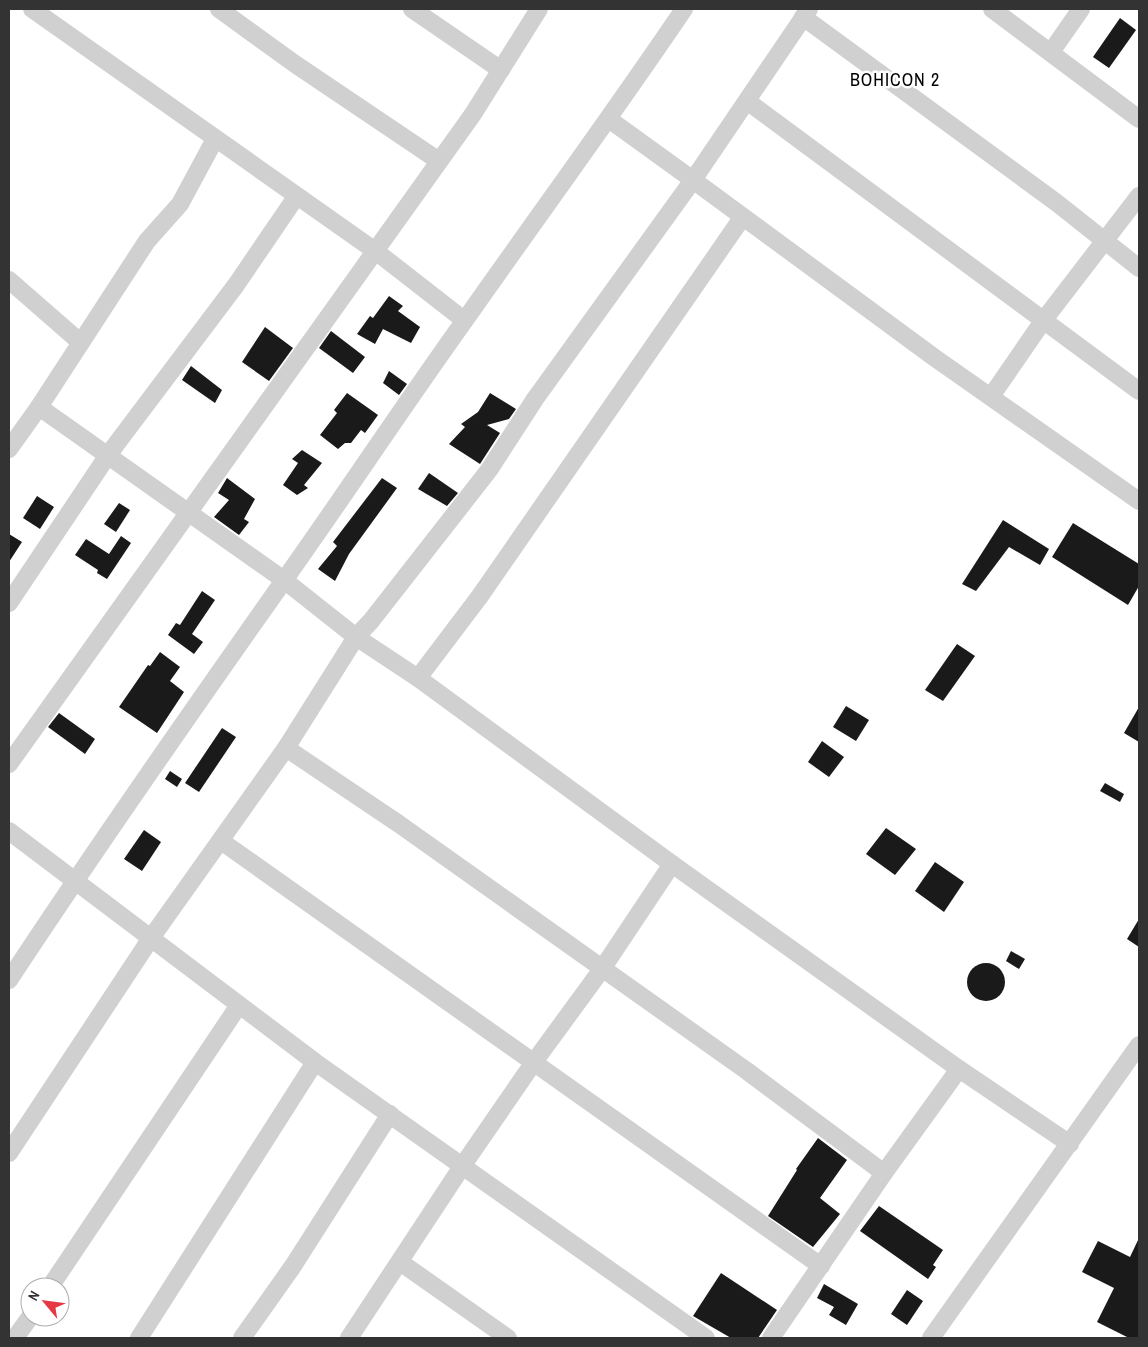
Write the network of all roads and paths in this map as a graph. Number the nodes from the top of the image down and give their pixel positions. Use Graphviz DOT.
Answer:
graph roads {
  1 [pos="32,9"];
  2 [pos="220,9"];
  3 [pos="412,9"];
  4 [pos="539,9"];
  5 [pos="684,9"];
  6 [pos="992,9"];
  7 [pos="1081,9"];
  8 [pos="806,13"];
  9 [pos="1051,52"];
  10 [pos="500,70"];
  11 [pos="747,101"];
  12 [pos="1139,119"];
  13 [pos="610,120"];
  14 [pos="215,139"];
  15 [pos="439,161"];
  16 [pos="693,180"];
  17 [pos="1139,196"];
  18 [pos="296,197"];
  19 [pos="742,218"];
  20 [pos="1104,240"];
  21 [pos="374,250"];
  22 [pos="1139,268"];
  23 [pos="9,280"];
  24 [pos="464,320"];
  25 [pos="1043,321"];
  26 [pos="80,342"];
  27 [pos="1139,391"];
  28 [pos="992,396"];
  29 [pos="40,407"];
  30 [pos="9,449"];
  31 [pos="108,456"];
  32 [pos="1139,501"];
  33 [pos="188,511"];
  34 [pos="284,580"];
  35 [pos="9,603"];
  36 [pos="356,637"];
  37 [pos="418,678"];
  38 [pos="286,748"];
  39 [pos="9,764"];
  40 [pos="9,831"];
  41 [pos="221,841"];
  42 [pos="672,864"];
  43 [pos="74,880"];
  44 [pos="152,938"];
  45 [pos="602,969"];
  46 [pos="9,980"];
  47 [pos="239,1005"];
  48 [pos="1139,1045"];
  49 [pos="315,1062"];
  50 [pos="534,1062"];
  51 [pos="959,1069"];
  52 [pos="390,1114"];
  53 [pos="1070,1144"];
  54 [pos="9,1153"];
  55 [pos="463,1166"];
  56 [pos="884,1173"];
  57 [pos="400,1262"];
  58 [pos="821,1266"];
  59 [pos="57,1277"];
  60 [pos="22,1327"];
  61 [pos="15,1338"];
  62 [pos="140,1338"];
  63 [pos="242,1338"];
  64 [pos="350,1338"];
  65 [pos="508,1338"];
  66 [pos="706,1338"];
  67 [pos="771,1338"];
  68 [pos="931,1338"];
  1 -- 14 [label="street"];
  2 -- 15 [label="street"];
  3 -- 10 [label="street"];
  4 -- 10 [label="street"];
  5 -- 13 [label="street"];
  6 -- 9 [label="street"];
  7 -- 9 [label="street"];
  8 -- 11 [label="street"];
  8 -- 20 [label="street"];
  9 -- 12 [label="street"];
  10 -- 15 [label="street"];
  11 -- 16 [label="street"];
  11 -- 25 [label="street"];
  13 -- 16 [label="street"];
  13 -- 24 [label="street"];
  14 -- 18 [label="street"];
  14 -- 26 [label="street"];
  15 -- 21 [label="street"];
  16 -- 19 [label="street"];
  16 -- 36 [label="street"];
  17 -- 20 [label="street"];
  18 -- 21 [label="street"];
  18 -- 31 [label="street"];
  19 -- 28 [label="street"];
  19 -- 37 [label="street"];
  20 -- 22 [label="street"];
  20 -- 25 [label="street"];
  21 -- 24 [label="street"];
  21 -- 33 [label="street"];
  23 -- 26 [label="street"];
  24 -- 34 [label="street"];
  25 -- 27 [label="street"];
  25 -- 28 [label="street"];
  26 -- 29 [label="street"];
  28 -- 32 [label="street"];
  29 -- 30 [label="street"];
  29 -- 31 [label="street"];
  31 -- 33 [label="street"];
  31 -- 35 [label="street"];
  33 -- 34 [label="street"];
  33 -- 39 [label="street"];
  34 -- 36 [label="street"];
  34 -- 43 [label="street"];
  36 -- 37 [label="street"];
  36 -- 38 [label="street"];
  37 -- 42 [label="street"];
  38 -- 41 [label="street"];
  38 -- 45 [label="street"];
  40 -- 43 [label="street"];
  41 -- 44 [label="street"];
  41 -- 50 [label="street"];
  42 -- 45 [label="street"];
  42 -- 51 [label="street"];
  43 -- 44 [label="street"];
  43 -- 46 [label="street"];
  44 -- 47 [label="street"];
  44 -- 54 [label="street"];
  45 -- 50 [label="street"];
  45 -- 56 [label="street"];
  47 -- 49 [label="street"];
  47 -- 59 [label="street"];
  48 -- 53 [label="street"];
  49 -- 52 [label="street"];
  49 -- 62 [label="street"];
  50 -- 55 [label="street"];
  50 -- 58 [label="street"];
  51 -- 53 [label="street"];
  51 -- 56 [label="street"];
  52 -- 55 [label="street"];
  52 -- 63 [label="street"];
  53 -- 68 [label="street"];
  55 -- 57 [label="street"];
  55 -- 66 [label="street"];
  56 -- 58 [label="street"];
  57 -- 64 [label="street"];
  57 -- 65 [label="street"];
  58 -- 67 [label="street"];
  60 -- 61 [label="street"];
}
